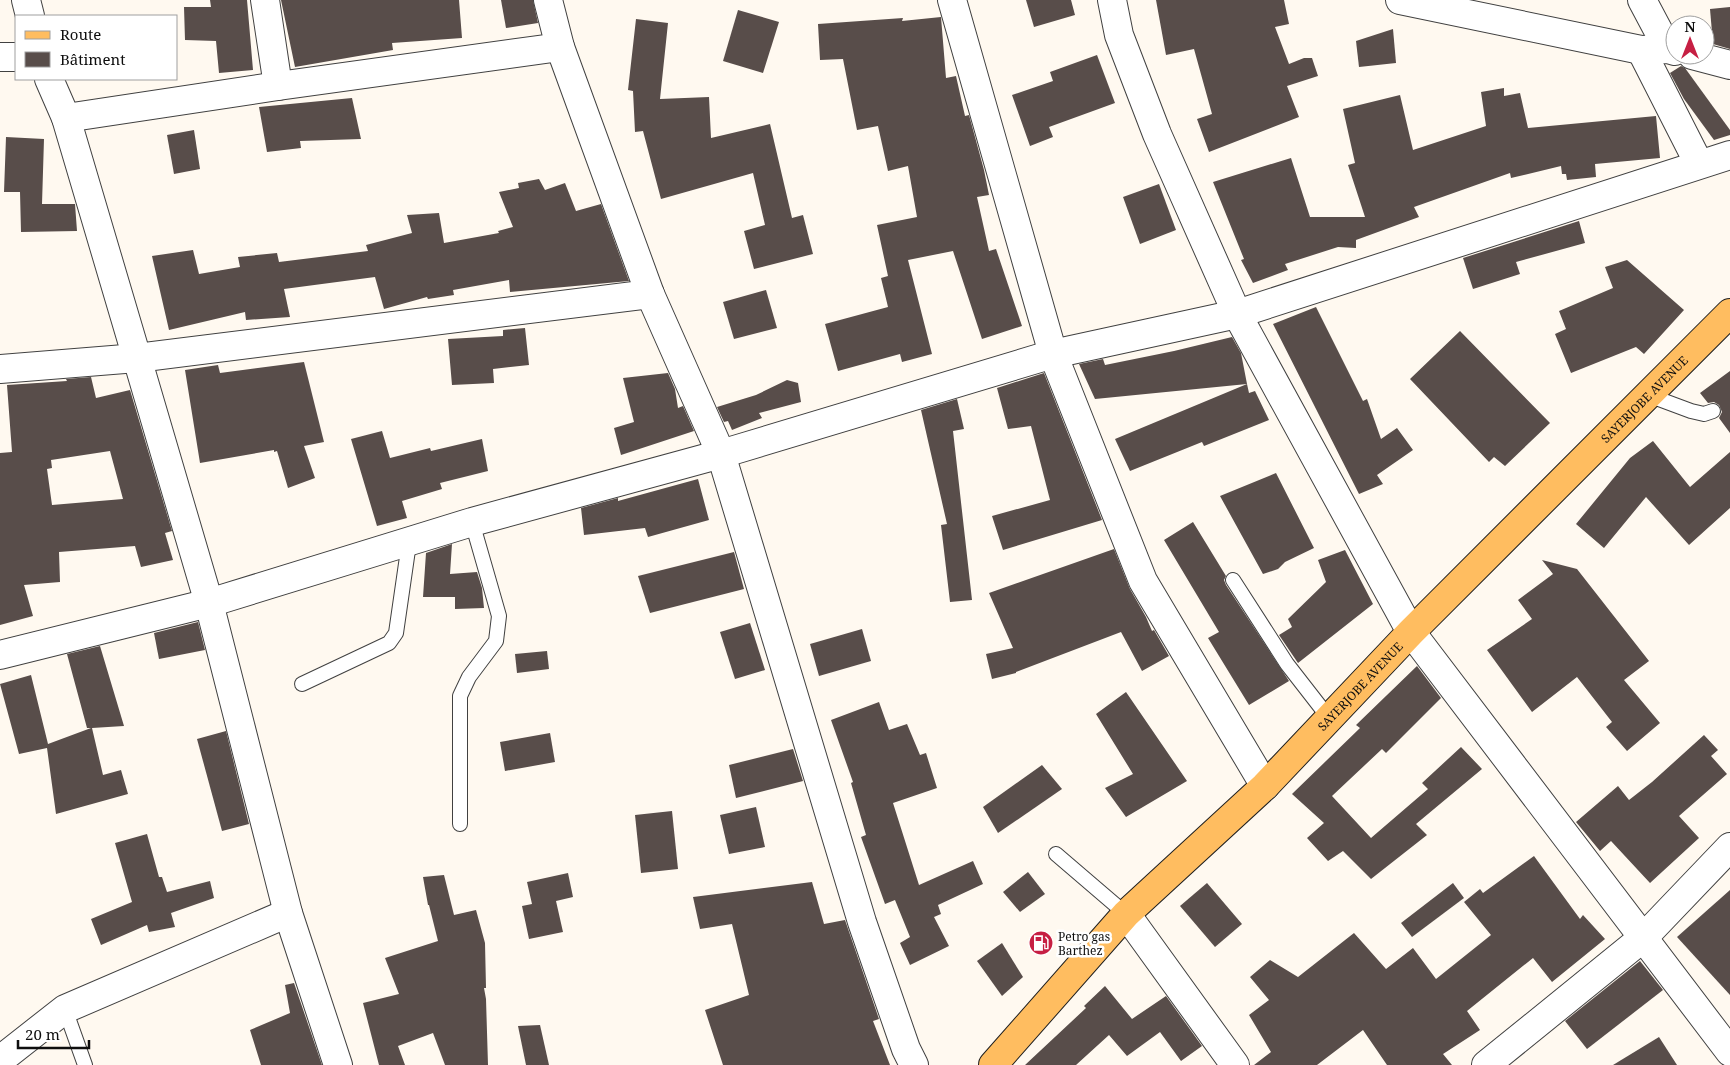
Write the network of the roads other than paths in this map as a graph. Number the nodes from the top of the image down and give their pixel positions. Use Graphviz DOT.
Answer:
graph roads {
  1 [pos="26,0"];
  2 [pos="265,0"];
  3 [pos="548,0"];
  4 [pos="952,0"];
  5 [pos="1112,0"];
  6 [pos="1400,0"];
  7 [pos="1642,0"];
  8 [pos="30,15"];
  9 [pos="1665,33"];
  10 [pos="560,47"];
  11 [pos="1641,50"];
  12 [pos="1665,51"];
  13 [pos="0,57"];
  14 [pos="15,57"];
  15 [pos="1715,61"];
  16 [pos="1730,65"];
  17 [pos="49,80"];
  18 [pos="278,86"];
  19 [pos="66,118"];
  20 [pos="1730,155"];
  21 [pos="1699,164"];
  22 [pos="650,294"];
  23 [pos="1237,314"];
  24 [pos="1728,321"];
  25 [pos="1053,354"];
  26 [pos="137,358"];
  27 [pos="0,369"];
  28 [pos="1648,395"];
  29 [pos="1713,410"];
  30 [pos="720,454"];
  31 [pos="472,522"];
  32 [pos="409,543"];
  33 [pos="1233,580"];
  34 [pos="209,603"];
  35 [pos="1411,632"];
  36 [pos="0,655"];
  37 [pos="302,684"];
  38 [pos="1329,718"];
  39 [pos="1264,786"];
  40 [pos="460,824"];
  41 [pos="1730,847"];
  42 [pos="1056,854"];
  43 [pos="288,913"];
  44 [pos="1126,914"];
  45 [pos="1644,937"];
  46 [pos="65,1009"];
  47 [pos="1730,1052"];
  48 [pos="0,1060"];
  49 [pos="85,1065"];
  50 [pos="338,1065"];
  51 [pos="914,1065"];
  52 [pos="993,1065"];
  53 [pos="1235,1065"];
  54 [pos="1486,1065"];
  1 -- 8 [label="street"];
  2 -- 18 [label="street"];
  3 -- 10 [label="street"];
  4 -- 25 [label="street"];
  5 -- 23 [label="street"];
  6 -- 11 [label="street"];
  7 -- 9 [label="street"];
  10 -- 18 [label="street"];
  10 -- 22 [label="street"];
  11 -- 12 [label="street"];
  11 -- 21 [label="street"];
  13 -- 14 [label="street"];
  15 -- 16 [label="street"];
  17 -- 19 [label="street"];
  18 -- 19 [label="street"];
  19 -- 26 [label="street"];
  20 -- 21 [label="street"];
  21 -- 23 [label="street"];
  22 -- 26 [label="street"];
  22 -- 30 [label="street"];
  23 -- 25 [label="street"];
  23 -- 35 [label="street"];
  24 -- 28 [label="main road, SAYERJOBE AVENUE"];
  25 -- 30 [label="street"];
  25 -- 39 [label="street"];
  26 -- 27 [label="street"];
  26 -- 34 [label="street"];
  28 -- 29 [label="lane"];
  28 -- 35 [label="main road, SAYERJOBE AVENUE"];
  30 -- 31 [label="street"];
  30 -- 51 [label="street"];
  31 -- 32 [label="street"];
  31 -- 40 [label="lane"];
  32 -- 34 [label="street"];
  32 -- 37 [label="lane"];
  33 -- 38 [label="lane"];
  34 -- 36 [label="street"];
  34 -- 43 [label="street"];
  35 -- 38 [label="main road, SAYERJOBE AVENUE"];
  35 -- 45 [label="street"];
  38 -- 39 [label="main road, SAYERJOBE AVENUE"];
  39 -- 44 [label="main road, SAYERJOBE AVENUE"];
  41 -- 45 [label="street"];
  42 -- 44 [label="lane"];
  43 -- 46 [label="street"];
  43 -- 50 [label="street"];
  44 -- 52 [label="main road, SAYERJOBE AVENUE"];
  44 -- 53 [label="street"];
  45 -- 47 [label="street"];
  45 -- 54 [label="street"];
  46 -- 48 [label="street"];
  46 -- 49 [label="lane"];
}
